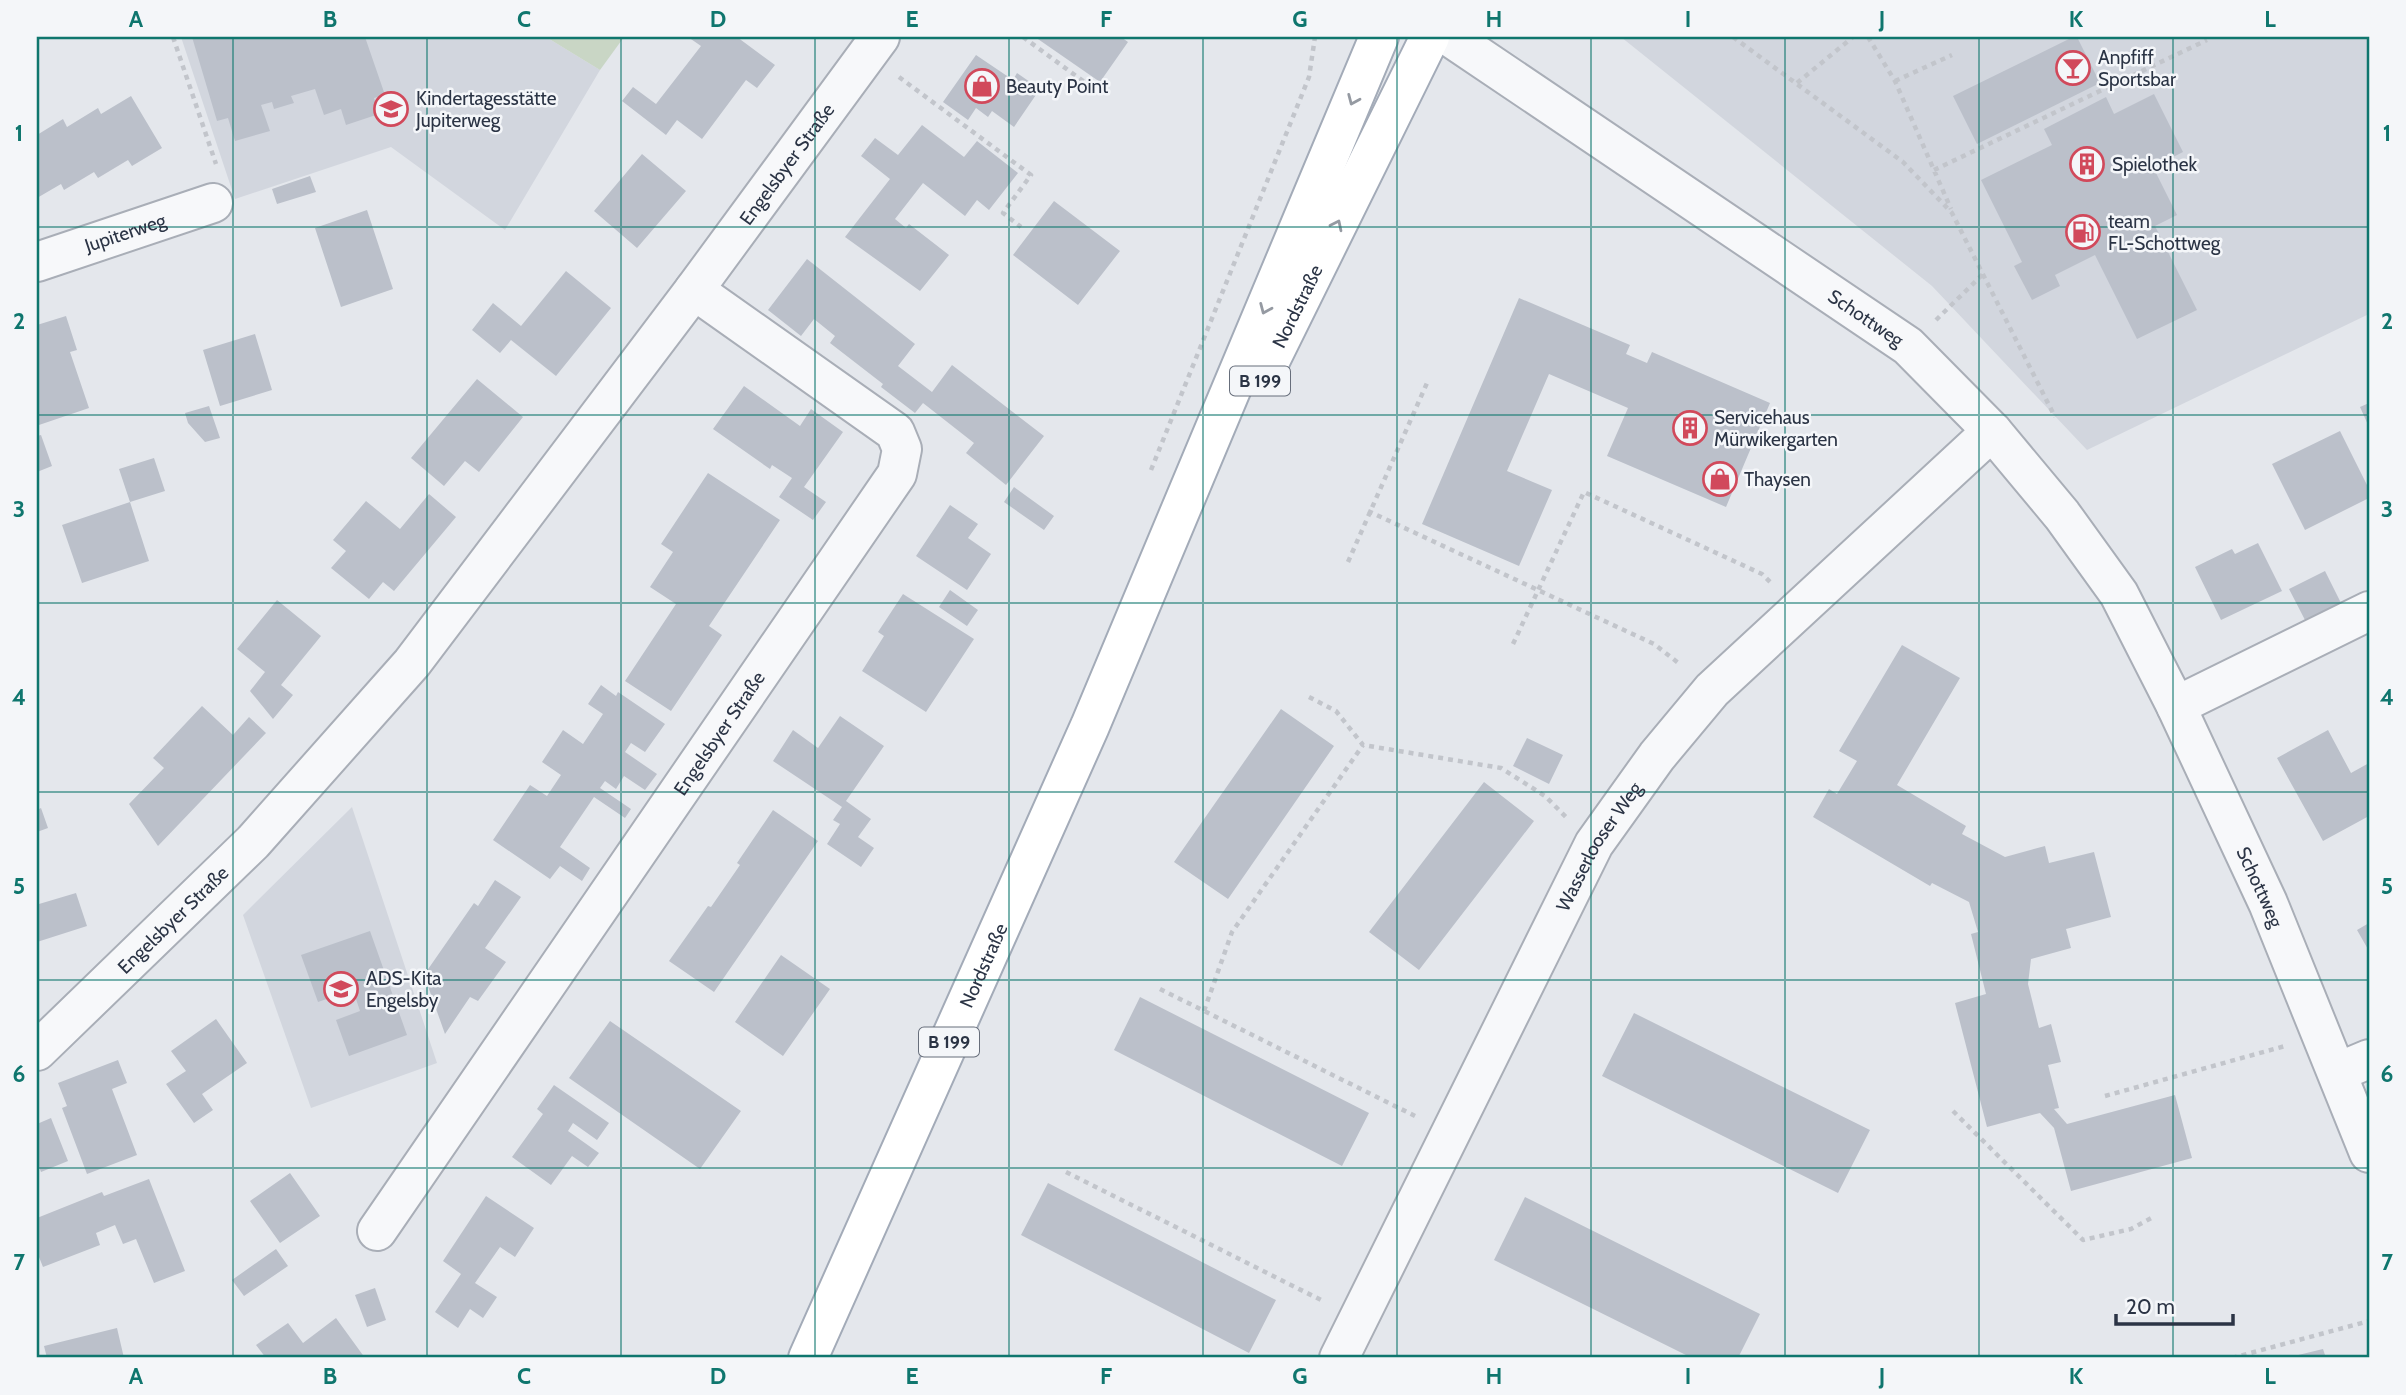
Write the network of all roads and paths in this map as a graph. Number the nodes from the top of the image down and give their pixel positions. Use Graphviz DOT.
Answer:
graph roads {
  1 [pos="173,37"];
  2 [pos="1023,37"];
  3 [pos="1315,37"];
  4 [pos="1380,37"];
  5 [pos="1430,37"];
  6 [pos="1450,37"];
  7 [pos="1733,37"];
  8 [pos="1853,37"];
  9 [pos="1868,37"];
  10 [pos="2207,40"];
  11 [pos="874,45"];
  12 [pos="1952,55"];
  13 [pos="1309,77"];
  14 [pos="1895,81"];
  15 [pos="1797,83"];
  16 [pos="1087,84"];
  17 [pos="1934,170"];
  18 [pos="213,203"];
  19 [pos="1952,213"];
  20 [pos="1021,227"];
  21 [pos="37,262"];
  22 [pos="1983,274"];
  23 [pos="694,290"];
  24 [pos="1908,346"];
  25 [pos="1427,383"];
  26 [pos="2055,417"];
  27 [pos="1992,431"];
  28 [pos="1368,511"];
  29 [pos="1348,562"];
  30 [pos="1539,590"];
  31 [pos="1799,609"];
  32 [pos="2369,611"];
  33 [pos="1513,644"];
  34 [pos="1712,690"];
  35 [pos="1309,697"];
  36 [pos="2176,706"];
  37 [pos="1090,726"];
  38 [pos="1363,746"];
  39 [pos="1594,844"];
  40 [pos="1160,989"];
  41 [pos="1204,1011"];
  42 [pos="2323,1036"];
  43 [pos="37,1051"];
  44 [pos="2354,1066"];
  45 [pos="2105,1096"];
  46 [pos="1953,1111"];
  47 [pos="1450,1134"];
  48 [pos="2369,1153"];
  49 [pos="1066,1172"];
  50 [pos="2155,1216"];
  51 [pos="377,1231"];
  52 [pos="1358,1318"];
  53 [pos="2369,1321"];
  54 [pos="808,1358"];
  55 [pos="1339,1358"];
  56 [pos="2232,1358"];
  1 -- 18 [label="path"];
  2 -- 16 [label="path"];
  3 -- 13 [label="path"];
  4 -- 37 [label="main road, Nordstraße / B 199, one-way"];
  37 -- 5 [label="main road, Nordstraße / B 199, one-way"];
  6 -- 24 [label="street, Schottweg"];
  7 -- 15 [label="path"];
  8 -- 15 [label="path"];
  9 -- 14 [label="path"];
  10 -- 17 [label="path"];
  11 -- 20 [label="path"];
  11 -- 23 [label="street, Engelsbyer Straße"];
  12 -- 14 [label="path"];
  14 -- 17 [label="path"];
  15 -- 19 [label="path"];
  17 -- 19 [label="path"];
  18 -- 21 [label="street, Jupiterweg"];
  19 -- 22 [label="path"];
  22 -- 24 [label="path"];
  22 -- 26 [label="path"];
  23 -- 43 [label="street, Engelsbyer Straße"];
  23 -- 51 [label="street, Engelsbyer Straße"];
  24 -- 27 [label="street, Schottweg"];
  25 -- 28 [label="path"];
  27 -- 31 [label="street, Wasserlooser Weg"];
  27 -- 36 [label="street, Schottweg"];
  28 -- 29 [label="path"];
  28 -- 30 [label="path"];
  30 -- 31 [label="path"];
  30 -- 33 [label="path"];
  30 -- 34 [label="path"];
  31 -- 34 [label="street, Wasserlooser Weg"];
  32 -- 36 [label="street"];
  34 -- 39 [label="street, Wasserlooser Weg"];
  35 -- 38 [label="path"];
  36 -- 42 [label="street, Schottweg"];
  37 -- 54 [label="main road, Nordstraße / B 199"];
  38 -- 39 [label="path"];
  38 -- 41 [label="path"];
  39 -- 47 [label="street, Wasserlooser Weg"];
  40 -- 41 [label="path"];
  41 -- 47 [label="path"];
  42 -- 44 [label="street, Schottweg"];
  42 -- 45 [label="path"];
  44 -- 48 [label="street, Schottweg"];
  46 -- 50 [label="path"];
  47 -- 52 [label="street, Wasserlooser Weg"];
  49 -- 52 [label="path"];
  52 -- 55 [label="street, Wasserlooser Weg"];
  53 -- 56 [label="path"];
}
